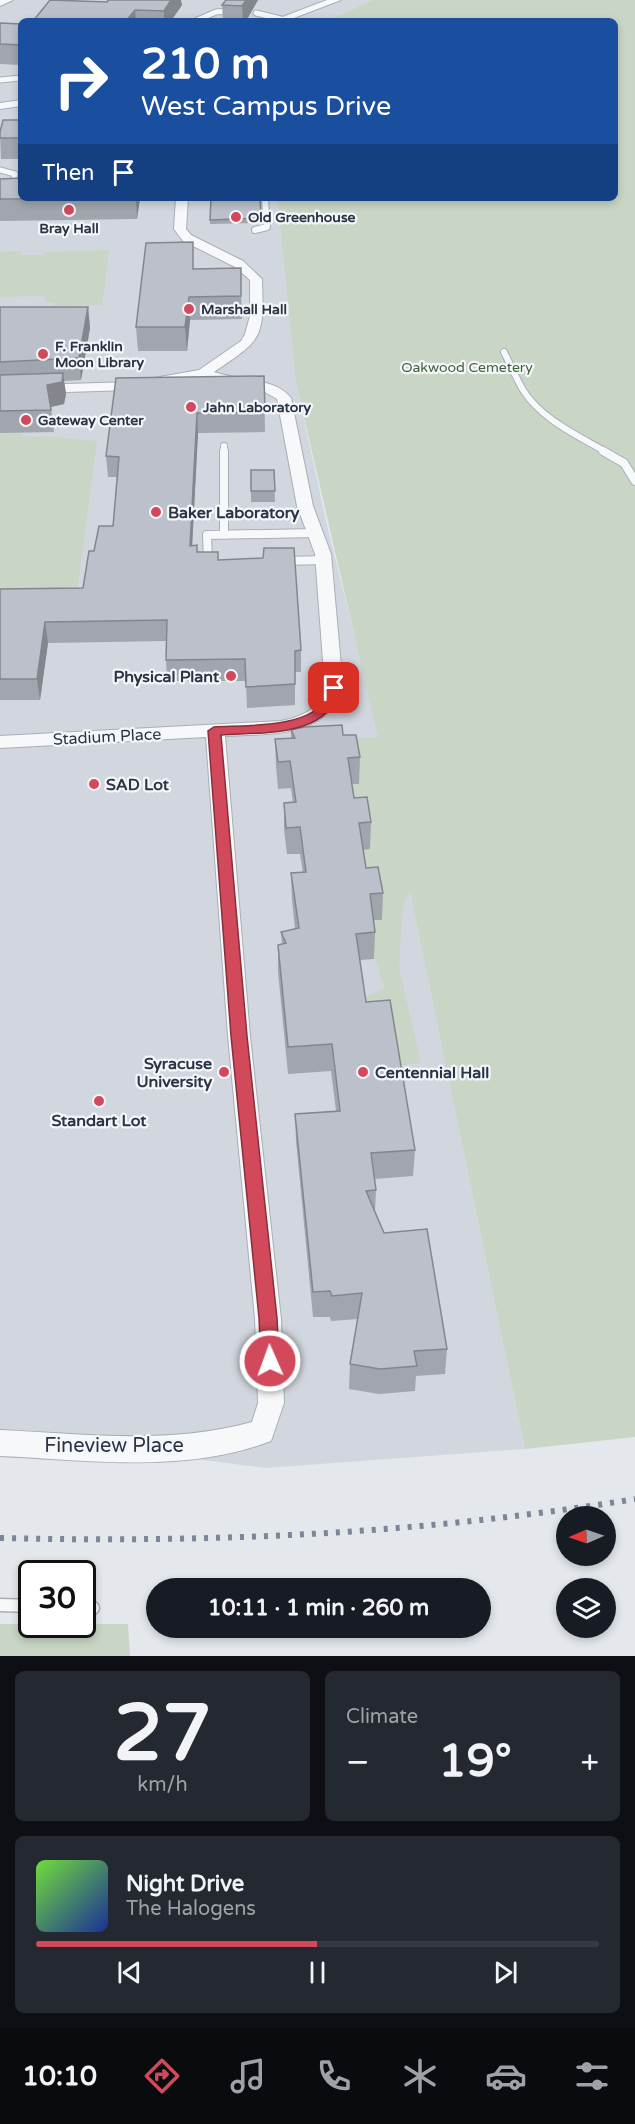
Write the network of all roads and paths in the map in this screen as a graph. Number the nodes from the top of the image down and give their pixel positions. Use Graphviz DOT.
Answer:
graph roads {
  1 [pos="8,0"];
  2 [pos="336,0"];
  3 [pos="0,3"];
  4 [pos="227,11"];
  5 [pos="256,12"];
  6 [pos="202,18"];
  7 [pos="273,18"];
  8 [pos="285,18"];
  9 [pos="18,78"];
  10 [pos="0,80"];
  11 [pos="18,103"];
  12 [pos="0,106"];
  13 [pos="0,170"];
  14 [pos="10,195"];
  15 [pos="182,201"];
  16 [pos="265,201"];
  17 [pos="255,230"];
  18 [pos="504,352"];
  19 [pos="203,373"];
  20 [pos="0,390"];
  21 [pos="224,446"];
  22 [pos="635,481"];
  23 [pos="315,533"];
  24 [pos="224,535"];
  25 [pos="324,560"];
  26 [pos="219,561"];
  27 [pos="278,561"];
  28 [pos="214,731"];
  29 [pos="0,742"];
  30 [pos="0,1443"];
  31 [pos="0,1605"];
  32 [pos="18,1606"];
  1 -- 3 [label="street"];
  2 -- 8 [label="street"];
  4 -- 6 [label="lane"];
  5 -- 7 [label="lane"];
  9 -- 10 [label="lane"];
  11 -- 12 [label="street"];
  13 -- 14 [label="lane"];
  15 -- 19 [label="street"];
  16 -- 17 [label="lane"];
  18 -- 22 [label="lane"];
  19 -- 20 [label="street"];
  19 -- 23 [label="street"];
  21 -- 24 [label="lane"];
  23 -- 24 [label="lane"];
  23 -- 25 [label="street"];
  24 -- 26 [label="lane"];
  25 -- 27 [label="lane"];
  25 -- 28 [label="street, Stadium Place"];
  28 -- 29 [label="street, Stadium Place"];
  28 -- 30 [label="street, Fineview Place"];
  31 -- 32 [label="lane"];
}
